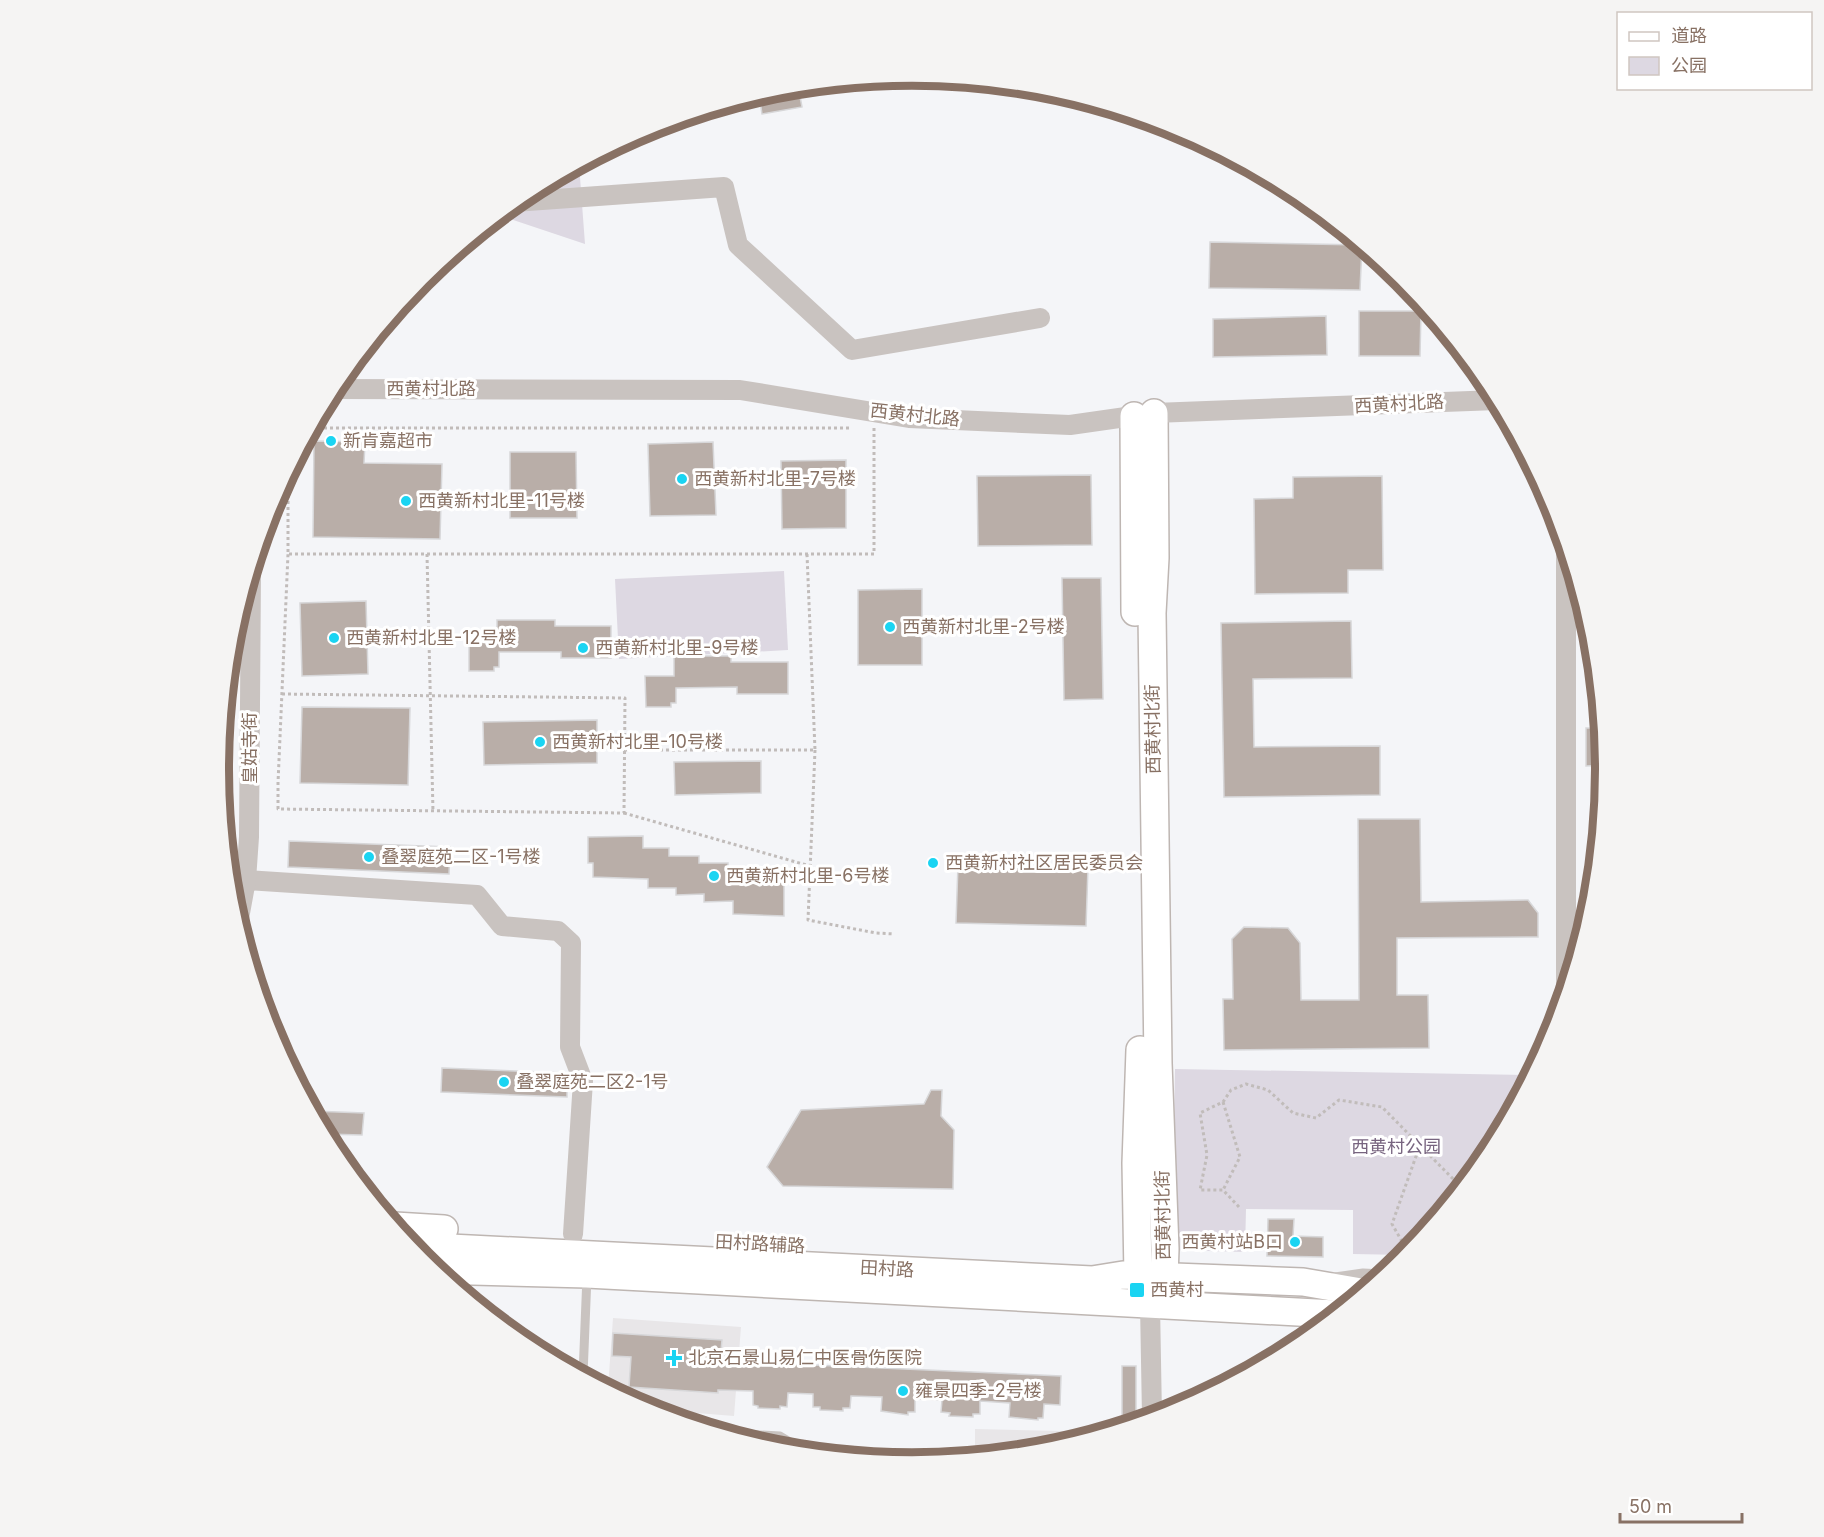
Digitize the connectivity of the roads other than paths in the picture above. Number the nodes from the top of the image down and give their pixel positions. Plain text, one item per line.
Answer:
1 (534, 201) edge
2 (1040, 318) dead end
3 (344, 389) edge
4 (1487, 400) edge
5 (1144, 414) junction
6 (1566, 572) edge
7 (251, 597) edge
8 (246, 880) junction
9 (242, 902) edge
10 (1566, 965) edge
11 (406, 1228) edge
12 (573, 1234) junction
13 (491, 1240) junction
14 (423, 1245) edge
15 (450, 1270) edge
16 (1371, 1273) edge
17 (587, 1274) junction
18 (1130, 1276) junction
19 (1164, 1278) junction
20 (1303, 1282) junction
21 (1351, 1291) edge
22 (1150, 1304) junction
23 (1323, 1313) edge
24 (583, 1367) edge
25 (1152, 1408) edge
26 (766, 1435) edge
27 (785, 1439) edge

1 - 2 street
3 - 5 street, 西黄村北路
4 - 5 street, 西黄村北路
5 - 18 street, 西黄村北街
5 - 19 street, 西黄村北街
6 - 10 street
7 - 8 street, 皇姑寺街
8 - 9 street, 皇姑寺街
8 - 12 street
11 - 13 street, 田村路辅路
12 - 13 street, 田村路辅路
12 - 18 street, 田村路辅路
13 - 14 street, 田村路
13 - 18 street, 田村路
15 - 17 street, 田村路
16 - 20 lane
17 - 22 street, 田村路
17 - 24 lane
18 - 19 street, 田村路
18 - 22 street, 西黄村北街
19 - 20 street, 田村路
19 - 22 street, 西黄村北街
20 - 21 street, 田村路
22 - 23 street, 田村路
22 - 25 street
26 - 27 lane

